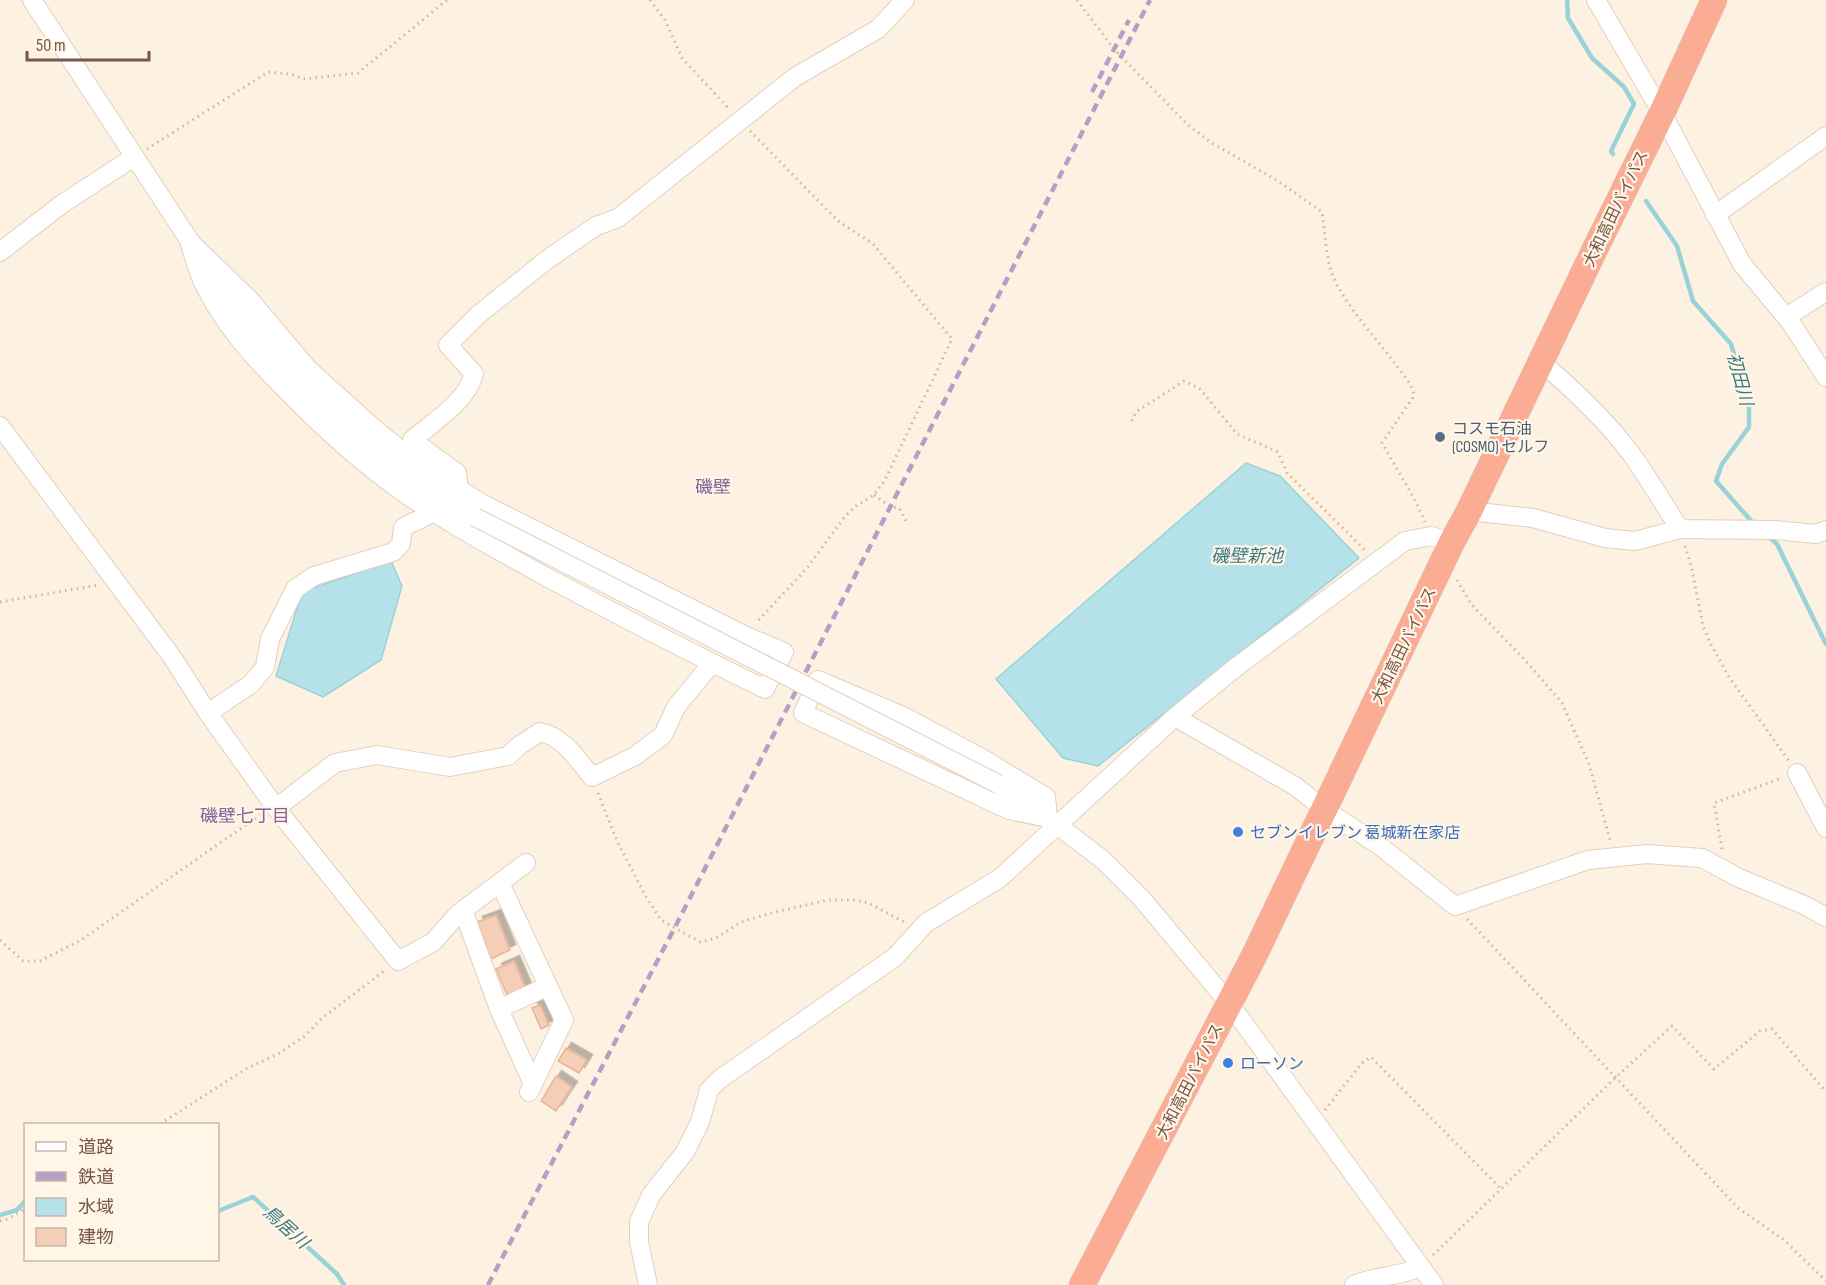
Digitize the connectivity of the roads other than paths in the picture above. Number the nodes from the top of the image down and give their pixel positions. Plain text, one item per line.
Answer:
1 (32, 0) edge
2 (905, 0) edge
3 (1596, 0) edge
4 (1714, 0) edge
5 (1662, 113) junction
6 (1826, 136) edge
7 (134, 157) junction
8 (1714, 215) junction
9 (189, 241) junction
10 (0, 252) edge
11 (1826, 291) edge
12 (1786, 317) junction
13 (1541, 362) junction
14 (1826, 377) edge
15 (0, 426) edge
16 (459, 490) junction
17 (433, 511) junction
18 (1469, 512) junction
19 (1680, 530) junction
20 (1826, 530) edge
21 (1442, 539) junction
22 (712, 663) junction
23 (208, 713) junction
24 (1175, 717) junction
25 (1797, 773) road end
26 (275, 807) junction
27 (1324, 809) junction
28 (1052, 821) junction
29 (1826, 828) edge
30 (526, 863) dead end
31 (500, 883) junction
32 (463, 910) junction
33 (1826, 917) edge
34 (548, 986) junction
35 (1229, 1003) junction
36 (499, 1009) junction
37 (1421, 1267) junction
38 (648, 1285) edge
39 (1082, 1285) edge
40 (1354, 1285) edge
41 (1434, 1285) edge

1 - 7 street
2 - 16 street
3 - 5 street
4 - 5 highway, 大和高田バイパス
5 - 8 street
5 - 13 highway, 大和高田バイパス
6 - 8 street
7 - 9 street
7 - 10 street
8 - 12 street
9 - 16 street
9 - 17 street
9 - 28 street, bridge
11 - 12 street
12 - 14 street
13 - 18 highway, 大和高田バイパス
13 - 19 street
15 - 23 street
16 - 22 street
17 - 22 street
17 - 23 street
18 - 19 street
18 - 21 highway, 大和高田バイパス
19 - 20 street
21 - 24 street
21 - 27 highway, 大和高田バイパス
22 - 26 street
23 - 26 street
24 - 27 street
24 - 28 street
25 - 29 street
26 - 32 street
27 - 33 street
27 - 35 highway, 大和高田バイパス
28 - 28 street
28 - 35 street
28 - 38 street
30 - 31 street
31 - 32 street
31 - 34 street
32 - 36 street
34 - 36 street
34 - 36 street
35 - 37 street
35 - 39 highway, 大和高田バイパス
37 - 40 street
37 - 41 street

